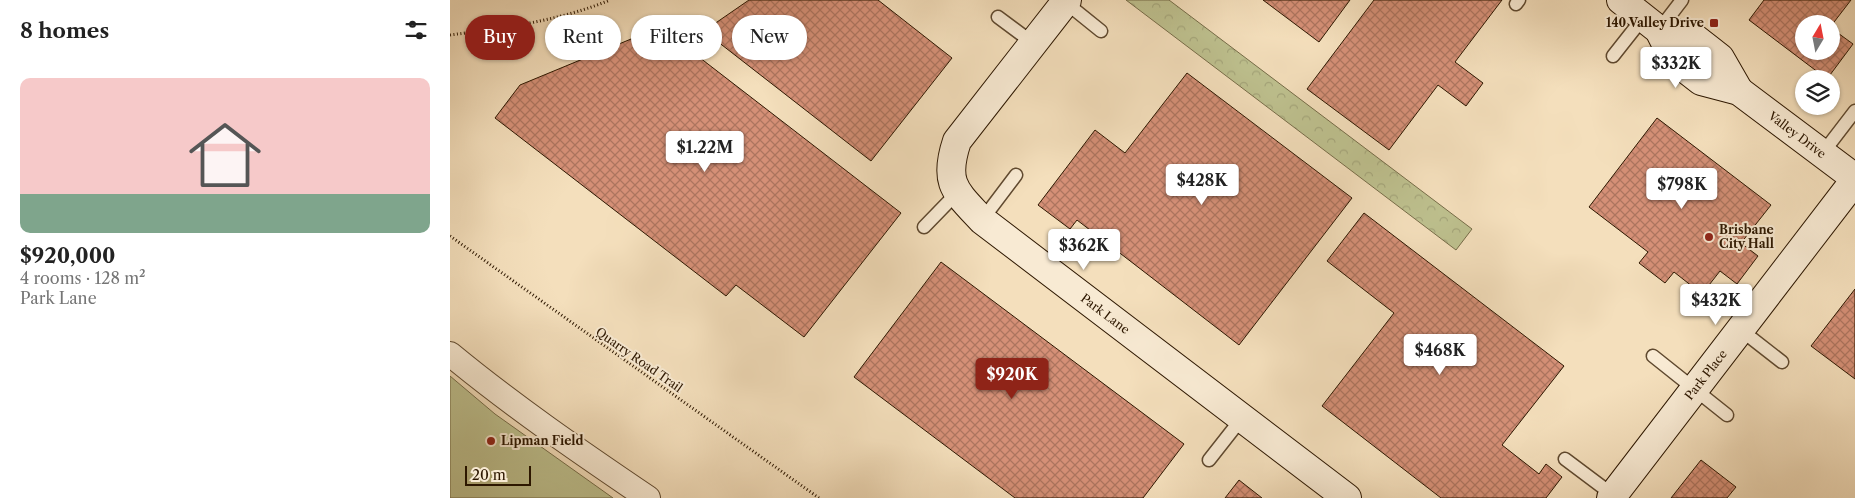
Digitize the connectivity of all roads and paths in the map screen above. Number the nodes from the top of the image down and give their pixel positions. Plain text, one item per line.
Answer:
1 (610, 0) edge
2 (1682, 0) edge
3 (1066, 1) edge
4 (1636, 10) edge
5 (998, 17) dead end
6 (1101, 31) dead end
7 (450, 35) edge
8 (1033, 43) junction
9 (1613, 56) dead end
10 (1855, 112) edge
11 (1822, 154) junction
12 (1016, 175) dead end
13 (1855, 179) edge
14 (957, 193) junction
15 (982, 220) junction
16 (924, 227) dead end
17 (450, 236) edge
18 (1740, 330) junction
19 (450, 354) edge
20 (1653, 356) dead end
21 (1782, 362) dead end
22 (1695, 389) junction
23 (1727, 415) dead end
24 (1242, 418) junction
25 (1565, 459) dead end
26 (1209, 460) dead end
27 (1612, 497) edge
28 (648, 498) edge
29 (819, 498) edge
30 (1347, 498) edge

1 - 7 path
2 - 4 lane
3 - 6 lane
3 - 8 street, Park Lane
4 - 9 lane
4 - 11 street, Valley Drive
5 - 8 lane
8 - 14 street, Park Lane
10 - 11 lane
11 - 13 street, Valley Drive
12 - 15 lane
13 - 18 street, Park Place
14 - 15 street, Park Lane
14 - 16 lane
15 - 24 street, Park Lane
17 - 29 path, Quarry Road Trail
18 - 21 lane
18 - 22 street, Park Place
19 - 28 street
20 - 22 lane
22 - 23 lane
22 - 27 street, Park Place
24 - 26 lane
24 - 30 street, Park Lane
25 - 27 lane

